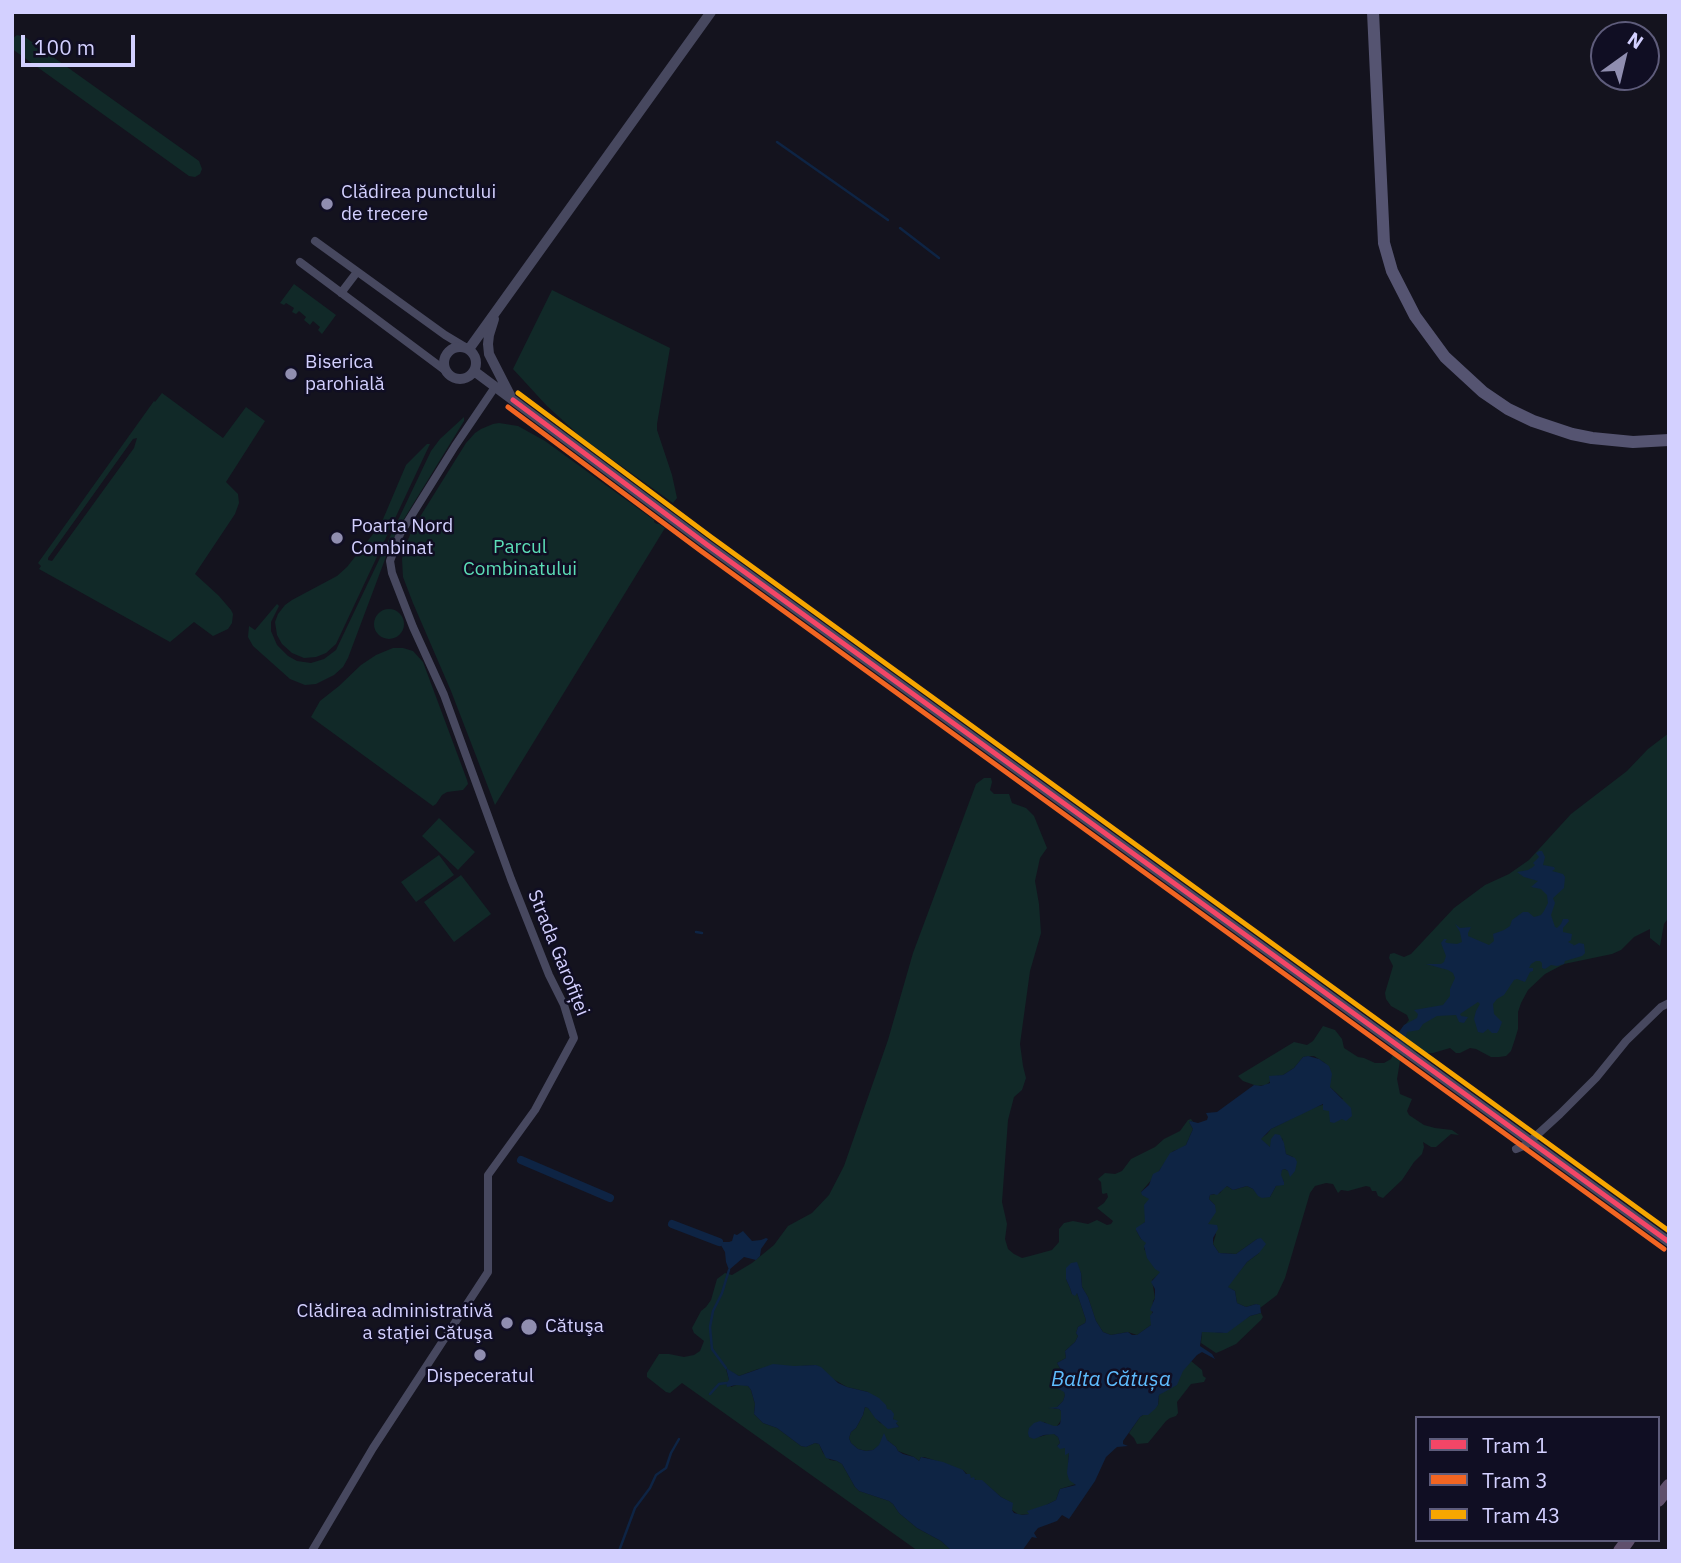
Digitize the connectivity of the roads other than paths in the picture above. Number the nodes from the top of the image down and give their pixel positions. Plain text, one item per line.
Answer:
1 (711, 12) edge
2 (1373, 12) edge
3 (315, 241) dead end
4 (300, 262) dead end
5 (357, 272) junction
6 (341, 293) junction
7 (503, 300) junction
8 (467, 348) junction
9 (446, 371) junction
10 (474, 372) junction
11 (495, 387) junction
12 (513, 400) junction
13 (1669, 440) edge
14 (1669, 1003) edge
15 (1516, 1149) dead end
16 (1669, 1242) edge
17 (313, 1551) edge

1 - 7 street
2 - 13 main road
3 - 5 street
4 - 6 street
5 - 6 street
5 - 8 street
6 - 9 street
7 - 8 street
7 - 12 street
8 - 9 street
8 - 10 street
9 - 10 street
10 - 11 street
11 - 12 street
11 - 17 street, Strada Garofiței
12 - 16 street
14 - 15 street

